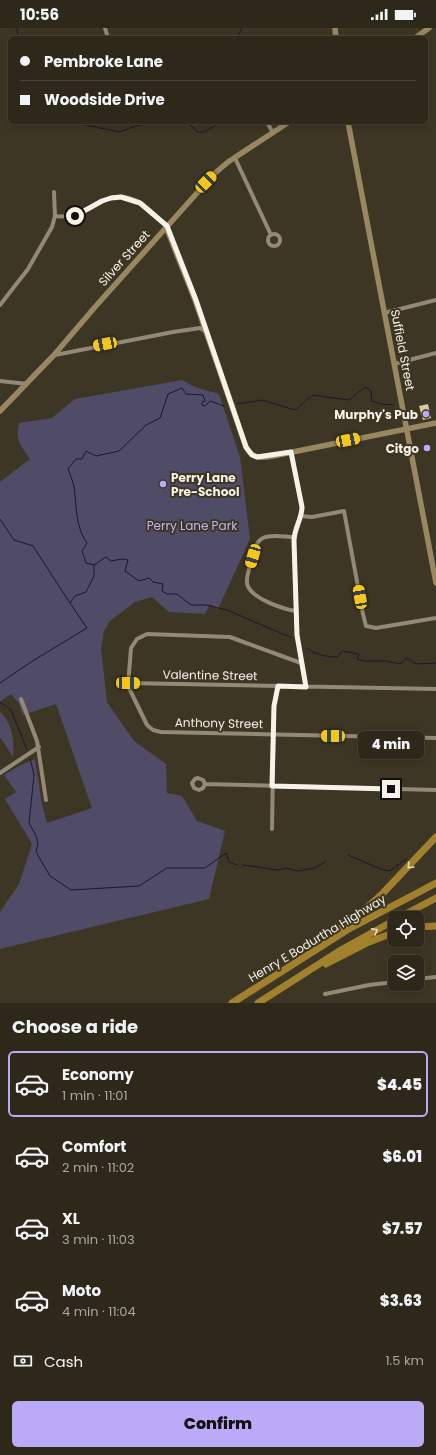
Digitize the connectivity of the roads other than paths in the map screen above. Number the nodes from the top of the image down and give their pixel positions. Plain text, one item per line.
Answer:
1 (429, 28) edge
2 (418, 36) edge
3 (267, 124) edge
4 (286, 124) edge
5 (348, 124) edge
6 (273, 133) junction
7 (235, 158) junction
8 (54, 192) dead end
9 (55, 216) junction
10 (167, 227) junction
11 (271, 234) dead end
12 (436, 300) edge
13 (0, 305) edge
14 (384, 313) junction
15 (205, 331) junction
16 (436, 353) edge
17 (54, 355) junction
18 (394, 364) junction
19 (0, 381) edge
20 (27, 384) junction
21 (0, 411) edge
22 (436, 423) edge
23 (408, 428) junction
24 (291, 452) junction
25 (301, 516) junction
26 (294, 537) junction
27 (436, 583) edge
28 (296, 611) junction
29 (436, 618) edge
30 (301, 663) junction
31 (128, 683) junction
32 (278, 686) junction
33 (306, 687) junction
34 (436, 689) edge
35 (21, 699) dead end
36 (274, 735) junction
37 (436, 738) edge
38 (39, 747) junction
39 (0, 773) edge
40 (205, 784) dead end
41 (272, 786) junction
42 (436, 790) edge
43 (46, 800) dead end
44 (272, 829) dead end
45 (436, 837) edge
46 (436, 883) edge
47 (436, 898) edge
48 (411, 911) edge
49 (388, 924) edge
50 (436, 926) edge
51 (424, 927) edge
52 (388, 935) edge
53 (286, 969) junction
54 (436, 977) edge
55 (424, 978) edge
56 (388, 983) edge
57 (325, 994) dead end
58 (268, 996) junction
59 (232, 1003) edge
60 (258, 1003) edge

1 - 2 street
3 - 6 street
4 - 6 street, Silver Street
5 - 14 street, Suffield Street
6 - 7 street, Silver Street
7 - 10 street, Silver Street
7 - 11 street
8 - 9 street
9 - 10 street
9 - 13 street
10 - 15 street
10 - 17 street, Silver Street
12 - 14 street
14 - 18 street, Suffield Street
15 - 17 street
15 - 24 street
16 - 18 street
17 - 20 street, Silver Street
18 - 23 street, Suffield Street
19 - 20 street
20 - 21 street, Silver Street
22 - 23 street
23 - 24 street
23 - 27 street, Suffield Street
24 - 25 street
25 - 26 street
25 - 29 street
26 - 28 street
26 - 28 street
28 - 30 street
30 - 31 street
30 - 33 street
31 - 32 street, Valentine Street
31 - 36 street, Anthony Street
32 - 33 street, Valentine Street
32 - 36 street
33 - 34 street, Valentine Street
35 - 38 street
36 - 37 street, Anthony Street
36 - 41 street
38 - 39 street
38 - 43 street
40 - 41 street
41 - 42 street
41 - 44 street
45 -> 53 highway
46 - 53 highway, Henry E Bodurtha Highway
47 - 48 highway, Henry E Bodurtha Highway
58 -> 49 highway, Henry E Bodurtha Highway
50 - 51 highway
52 - 58 highway
53 - 59 highway, Henry E Bodurtha Highway
54 - 55 street
56 - 57 street
58 - 60 highway, Henry E Bodurtha Highway

